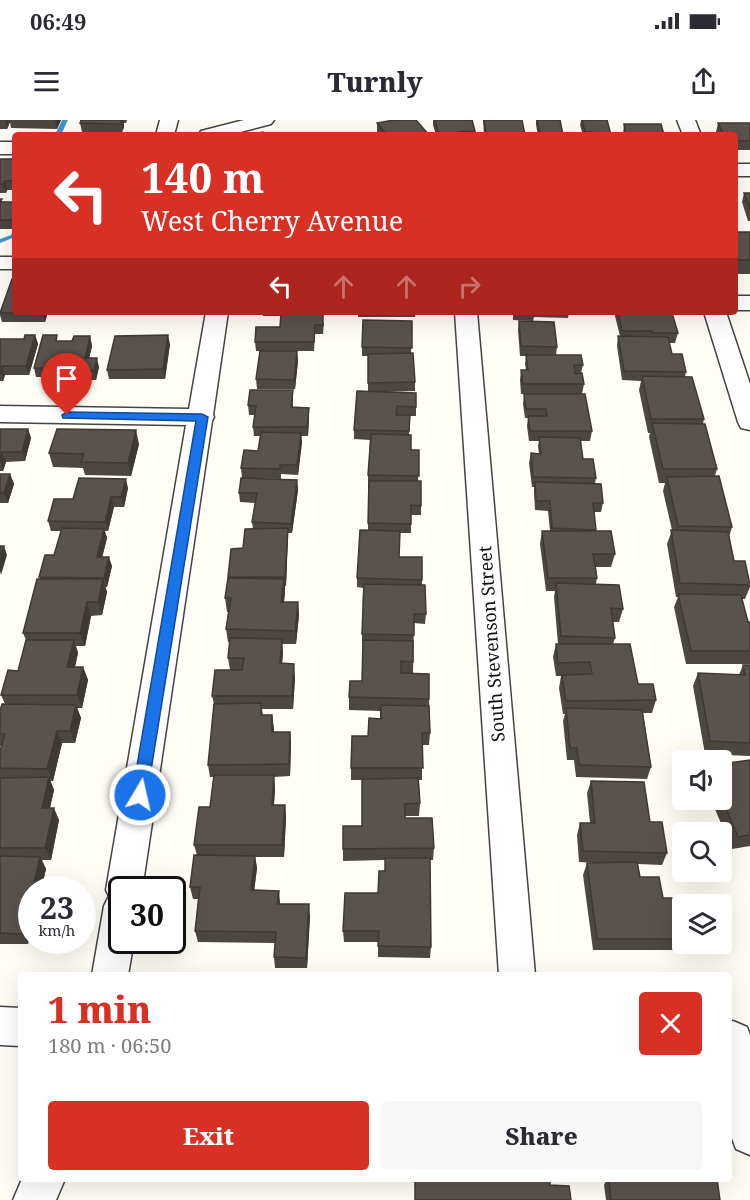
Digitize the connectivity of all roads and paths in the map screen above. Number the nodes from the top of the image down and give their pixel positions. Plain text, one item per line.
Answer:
1 (263, 120) edge
2 (219, 132) edge
3 (218, 315) edge
4 (466, 315) edge
5 (716, 315) edge
6 (0, 414) edge
7 (202, 417) junction
8 (750, 422) edge
9 (126, 876) edge
10 (114, 954) edge
11 (111, 972) edge
12 (517, 972) edge
13 (0, 1026) edge
14 (18, 1027) edge
15 (737, 1040) edge
16 (750, 1135) edge
17 (43, 1182) edge
18 (34, 1200) edge

1 - 2 street
3 - 7 street
4 - 12 street, South Stevenson Street
5 - 8 street
6 - 7 street
7 - 9 street
10 - 11 street
13 - 14 street
15 - 16 street
17 - 18 street

